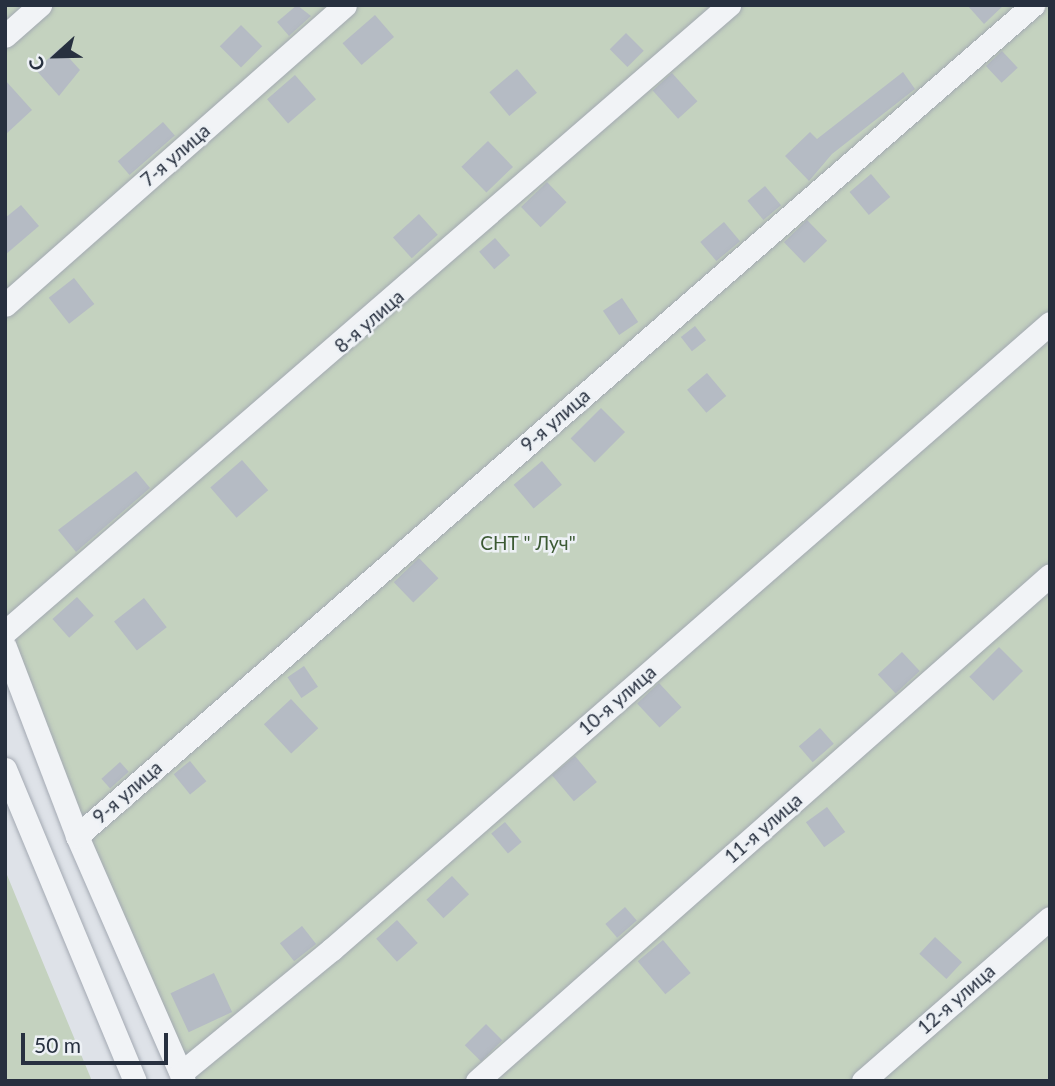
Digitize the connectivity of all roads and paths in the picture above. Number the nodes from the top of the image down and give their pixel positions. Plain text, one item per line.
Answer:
1 (40, 5) edge
2 (345, 5) edge
3 (729, 5) edge
4 (1032, 5) edge
5 (5, 36) edge
6 (5, 305) edge
7 (1050, 323) edge
8 (1050, 575) edge
9 (5, 632) edge
10 (5, 647) edge
11 (5, 769) edge
12 (77, 836) junction
13 (1050, 918) edge
14 (183, 1077) edge
15 (135, 1081) edge
16 (477, 1081) edge
17 (863, 1081) edge

1 - 5 street
2 - 6 street, 7-я улица
3 - 9 street, 8-я улица
4 - 12 street, 9-я улица
7 - 14 street, 10-я улица
8 - 16 street, 11-я улица
10 - 12 street
11 - 15 street
12 - 14 street
13 - 17 street, 12-я улица

